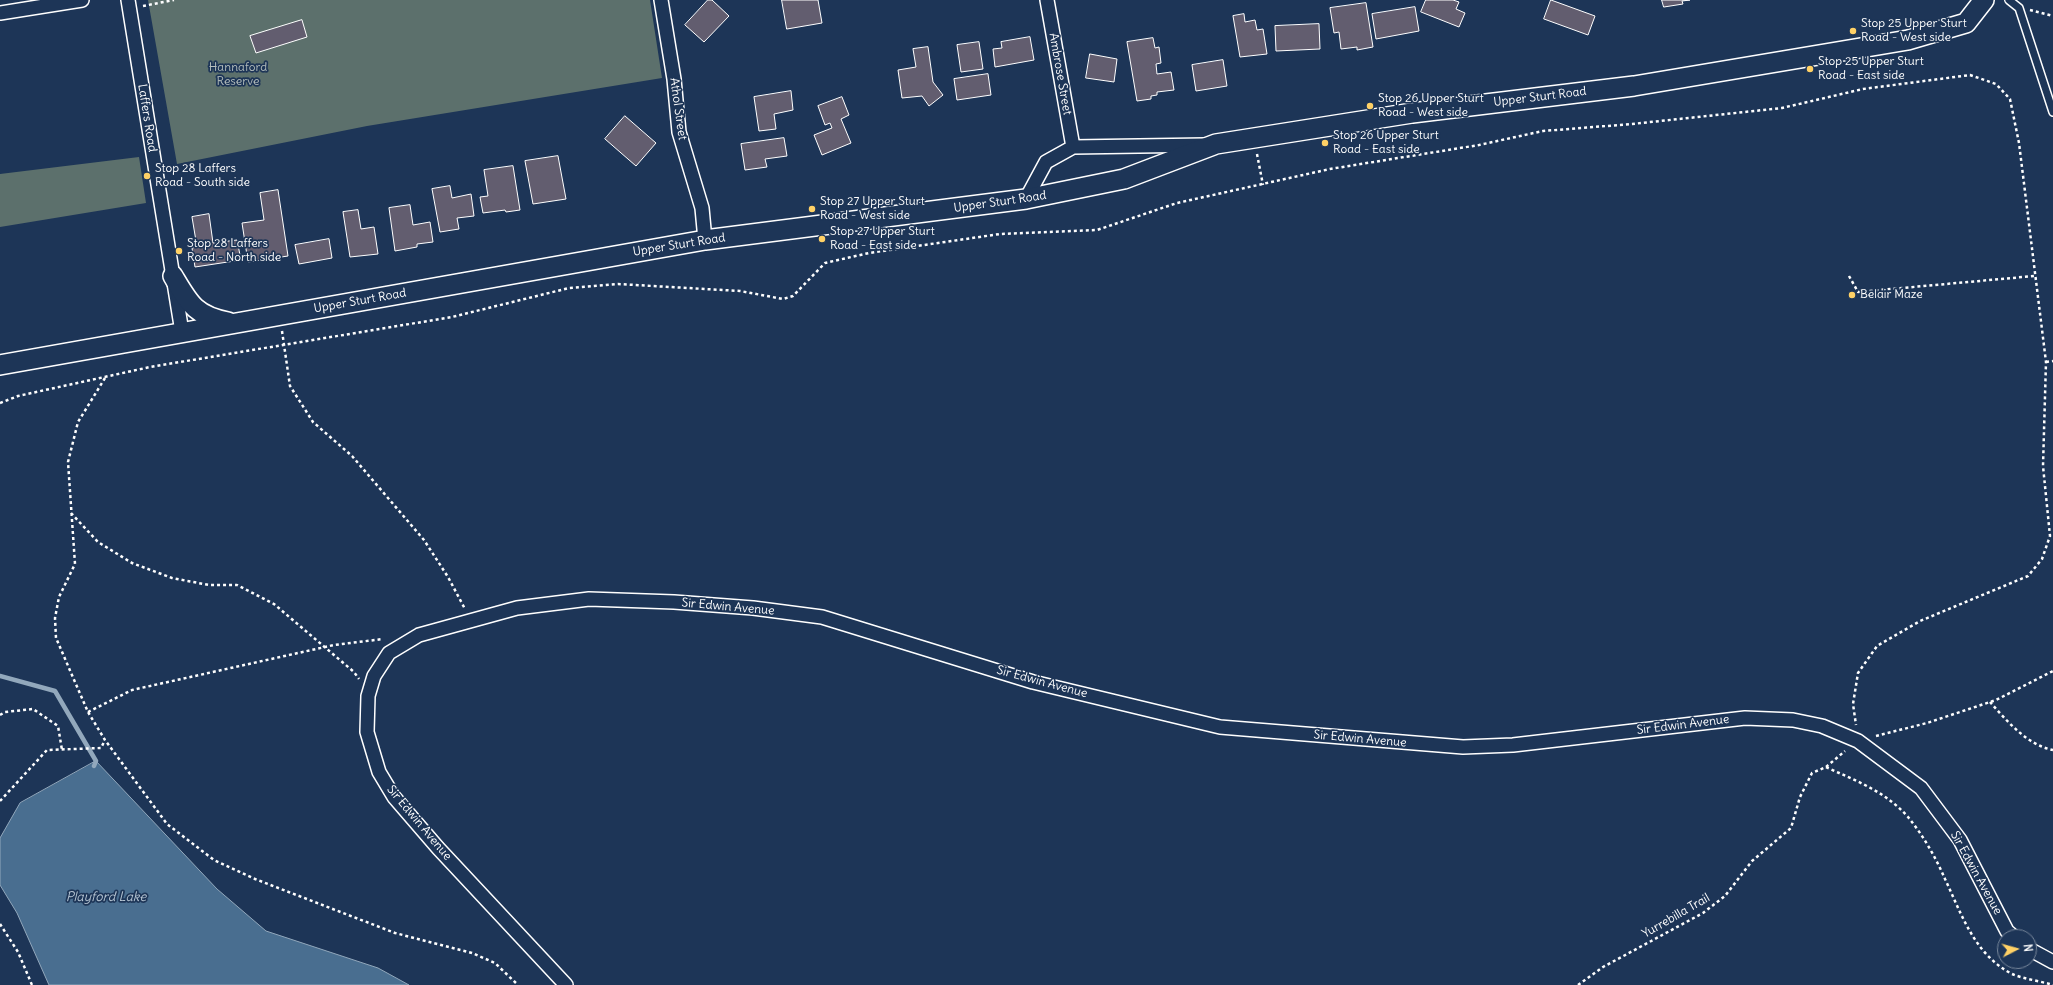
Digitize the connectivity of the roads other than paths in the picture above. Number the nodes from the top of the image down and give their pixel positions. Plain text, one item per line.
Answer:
1 (82, 0) edge
2 (661, 0) edge
3 (1047, 0) edge
4 (1984, 0) edge
5 (2009, 0) edge
6 (129, 4) edge
7 (0, 13) edge
8 (2053, 112) edge
9 (1216, 144) junction
10 (1073, 147) junction
11 (1026, 199) junction
12 (705, 240) junction
13 (173, 276) junction
14 (233, 323) junction
15 (182, 332) junction
16 (0, 365) edge
17 (2007, 929) edge
18 (2037, 953) edge
19 (2053, 962) edge
20 (566, 985) edge

1 - 7 street
2 - 12 street, Athol Street
3 - 10 street, Ambrose Street
4 - 9 main road, Upper Sturt Road
5 - 8 lane
6 - 13 street, Laffers Road
9 - 10 street
9 - 11 main road, Upper Sturt Road
10 - 11 street
11 - 12 main road, Upper Sturt Road
12 - 14 main road, Upper Sturt Road
13 - 14 main road
13 - 15 street, Laffers Road
14 - 15 main road, Upper Sturt Road
15 - 16 main road, Upper Sturt Road
17 - 20 street, Sir Edwin Avenue
18 - 19 street

